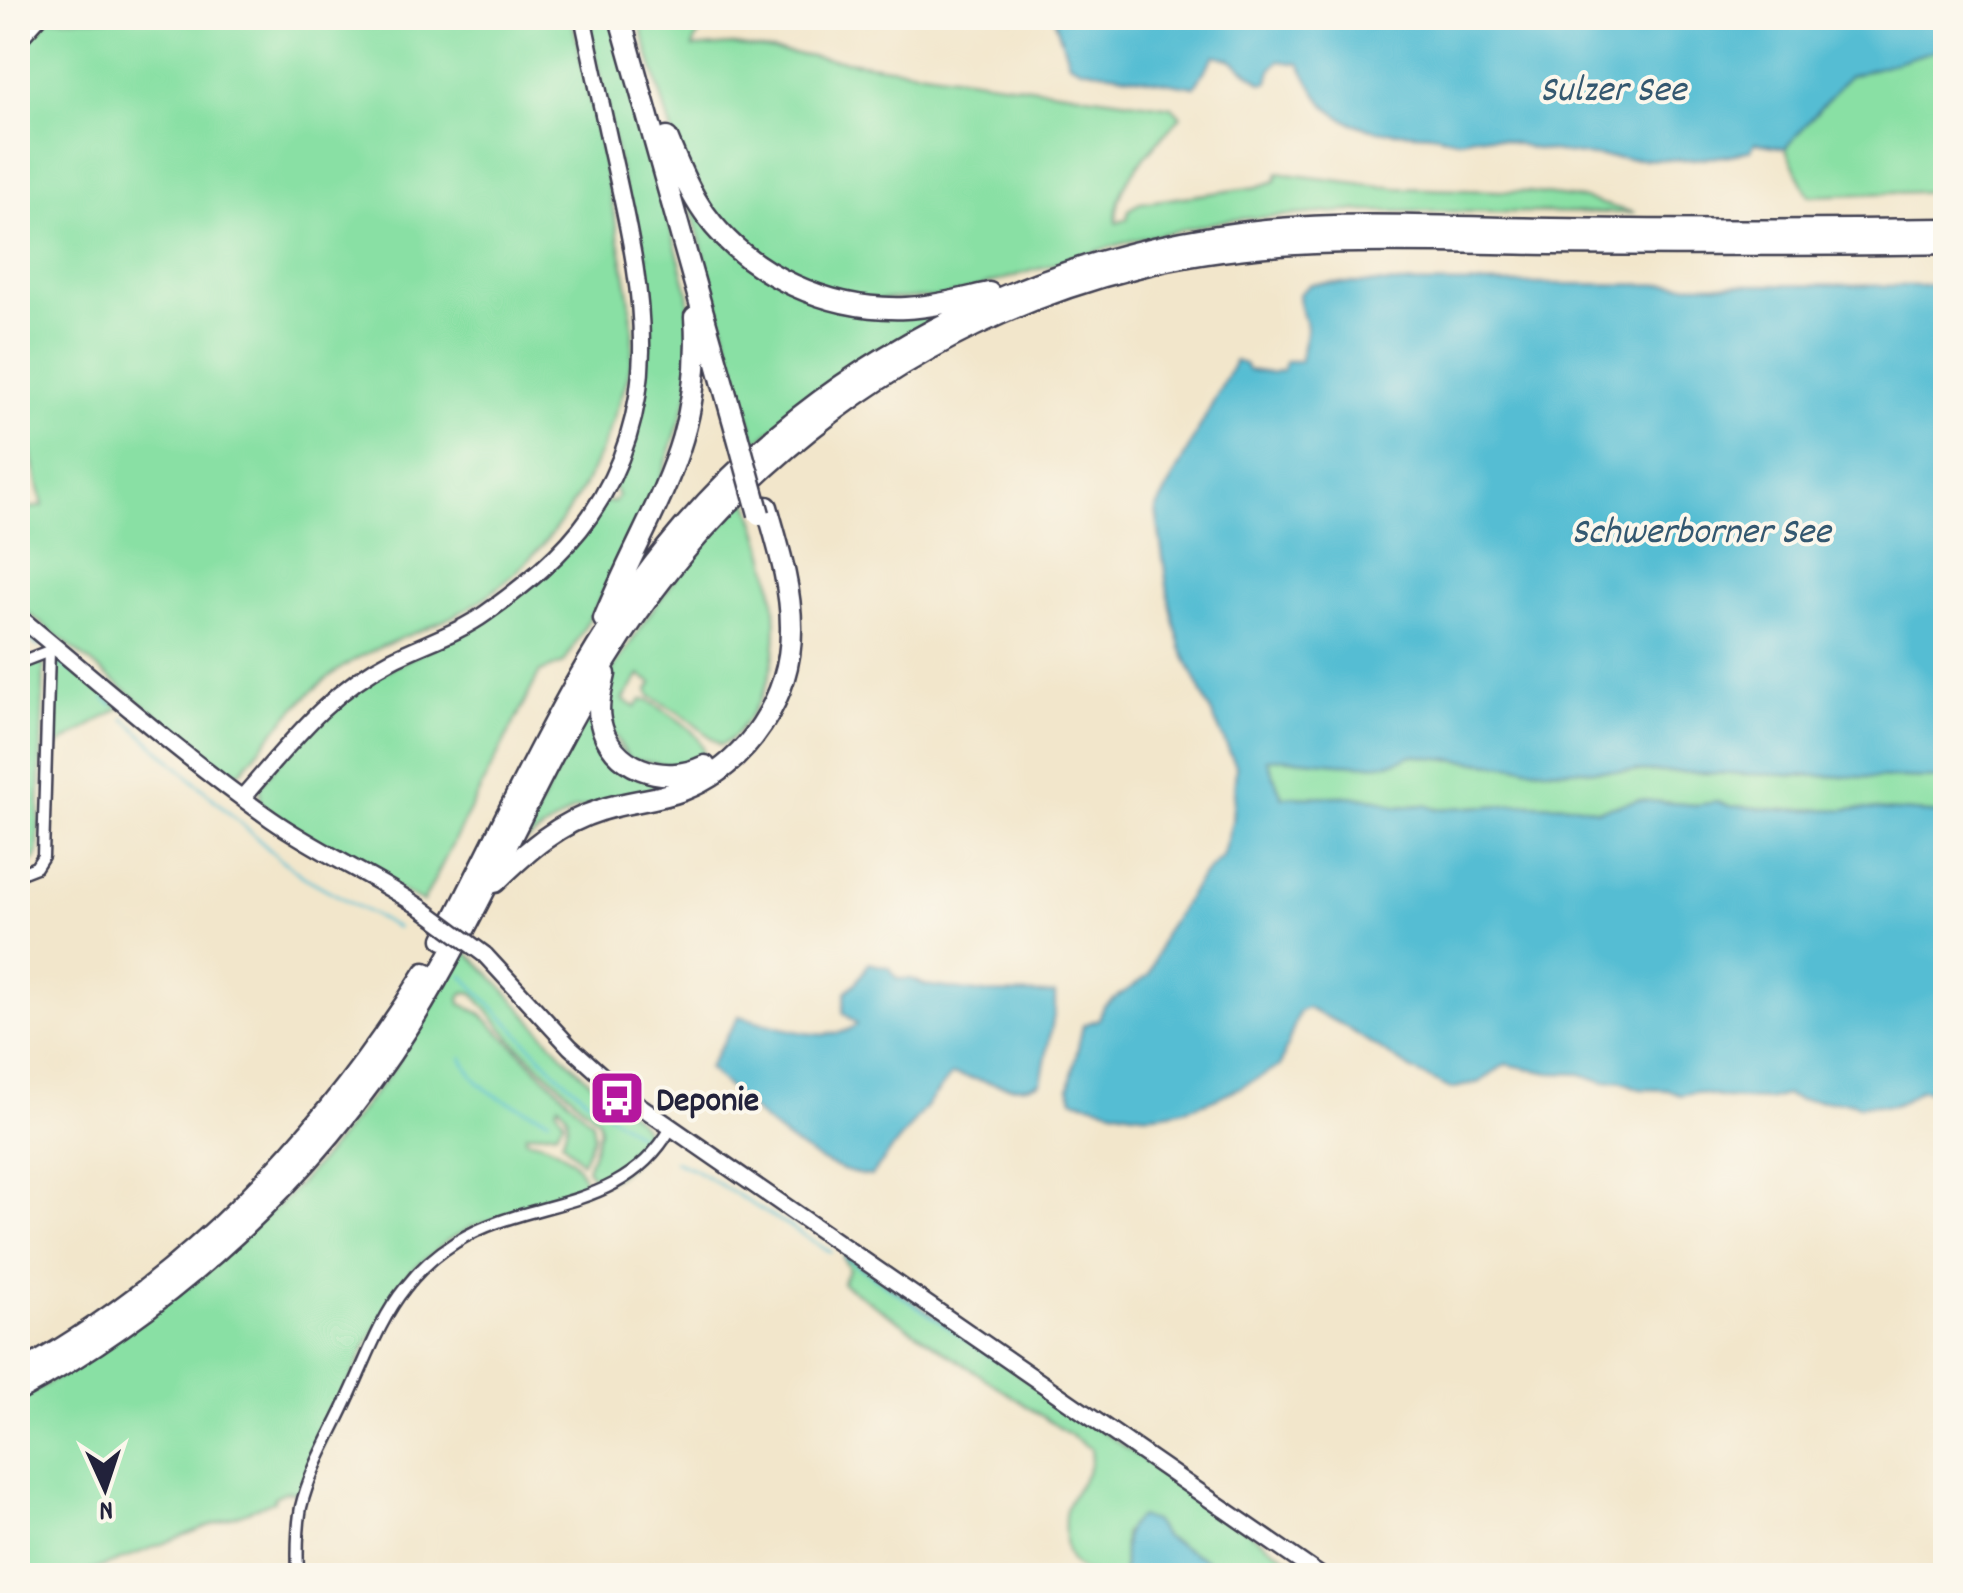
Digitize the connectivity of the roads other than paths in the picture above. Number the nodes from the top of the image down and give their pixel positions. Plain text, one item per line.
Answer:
1 (38, 18) edge
2 (582, 18) edge
3 (620, 18) edge
4 (634, 18) edge
5 (18, 40) edge
6 (666, 138) junction
7 (1946, 229) edge
8 (1946, 244) edge
9 (688, 265) junction
10 (1031, 285) junction
11 (741, 431) junction
12 (763, 510) junction
13 (18, 616) edge
14 (51, 648) junction
15 (608, 656) junction
16 (18, 662) edge
17 (586, 664) junction
18 (242, 798) junction
19 (18, 874) edge
20 (483, 894) junction
21 (670, 1128) junction
22 (18, 1374) edge
23 (18, 1391) edge
24 (298, 1574) edge
25 (1322, 1576) edge

1 - 5 street
2 - 18 street
3 - 9 highway
4 - 6 highway
6 - 10 highway
6 - 11 highway
7 - 10 highway
8 - 15 highway
9 - 11 highway
9 - 17 highway
10 - 17 highway
11 - 12 highway, bridge
12 - 15 highway
12 - 20 highway
13 - 14 street
14 - 16 street
14 - 18 street
14 - 19 street
15 - 20 highway
17 - 22 highway
18 - 21 street, bridge
20 - 23 highway
21 - 24 street
21 - 25 street

